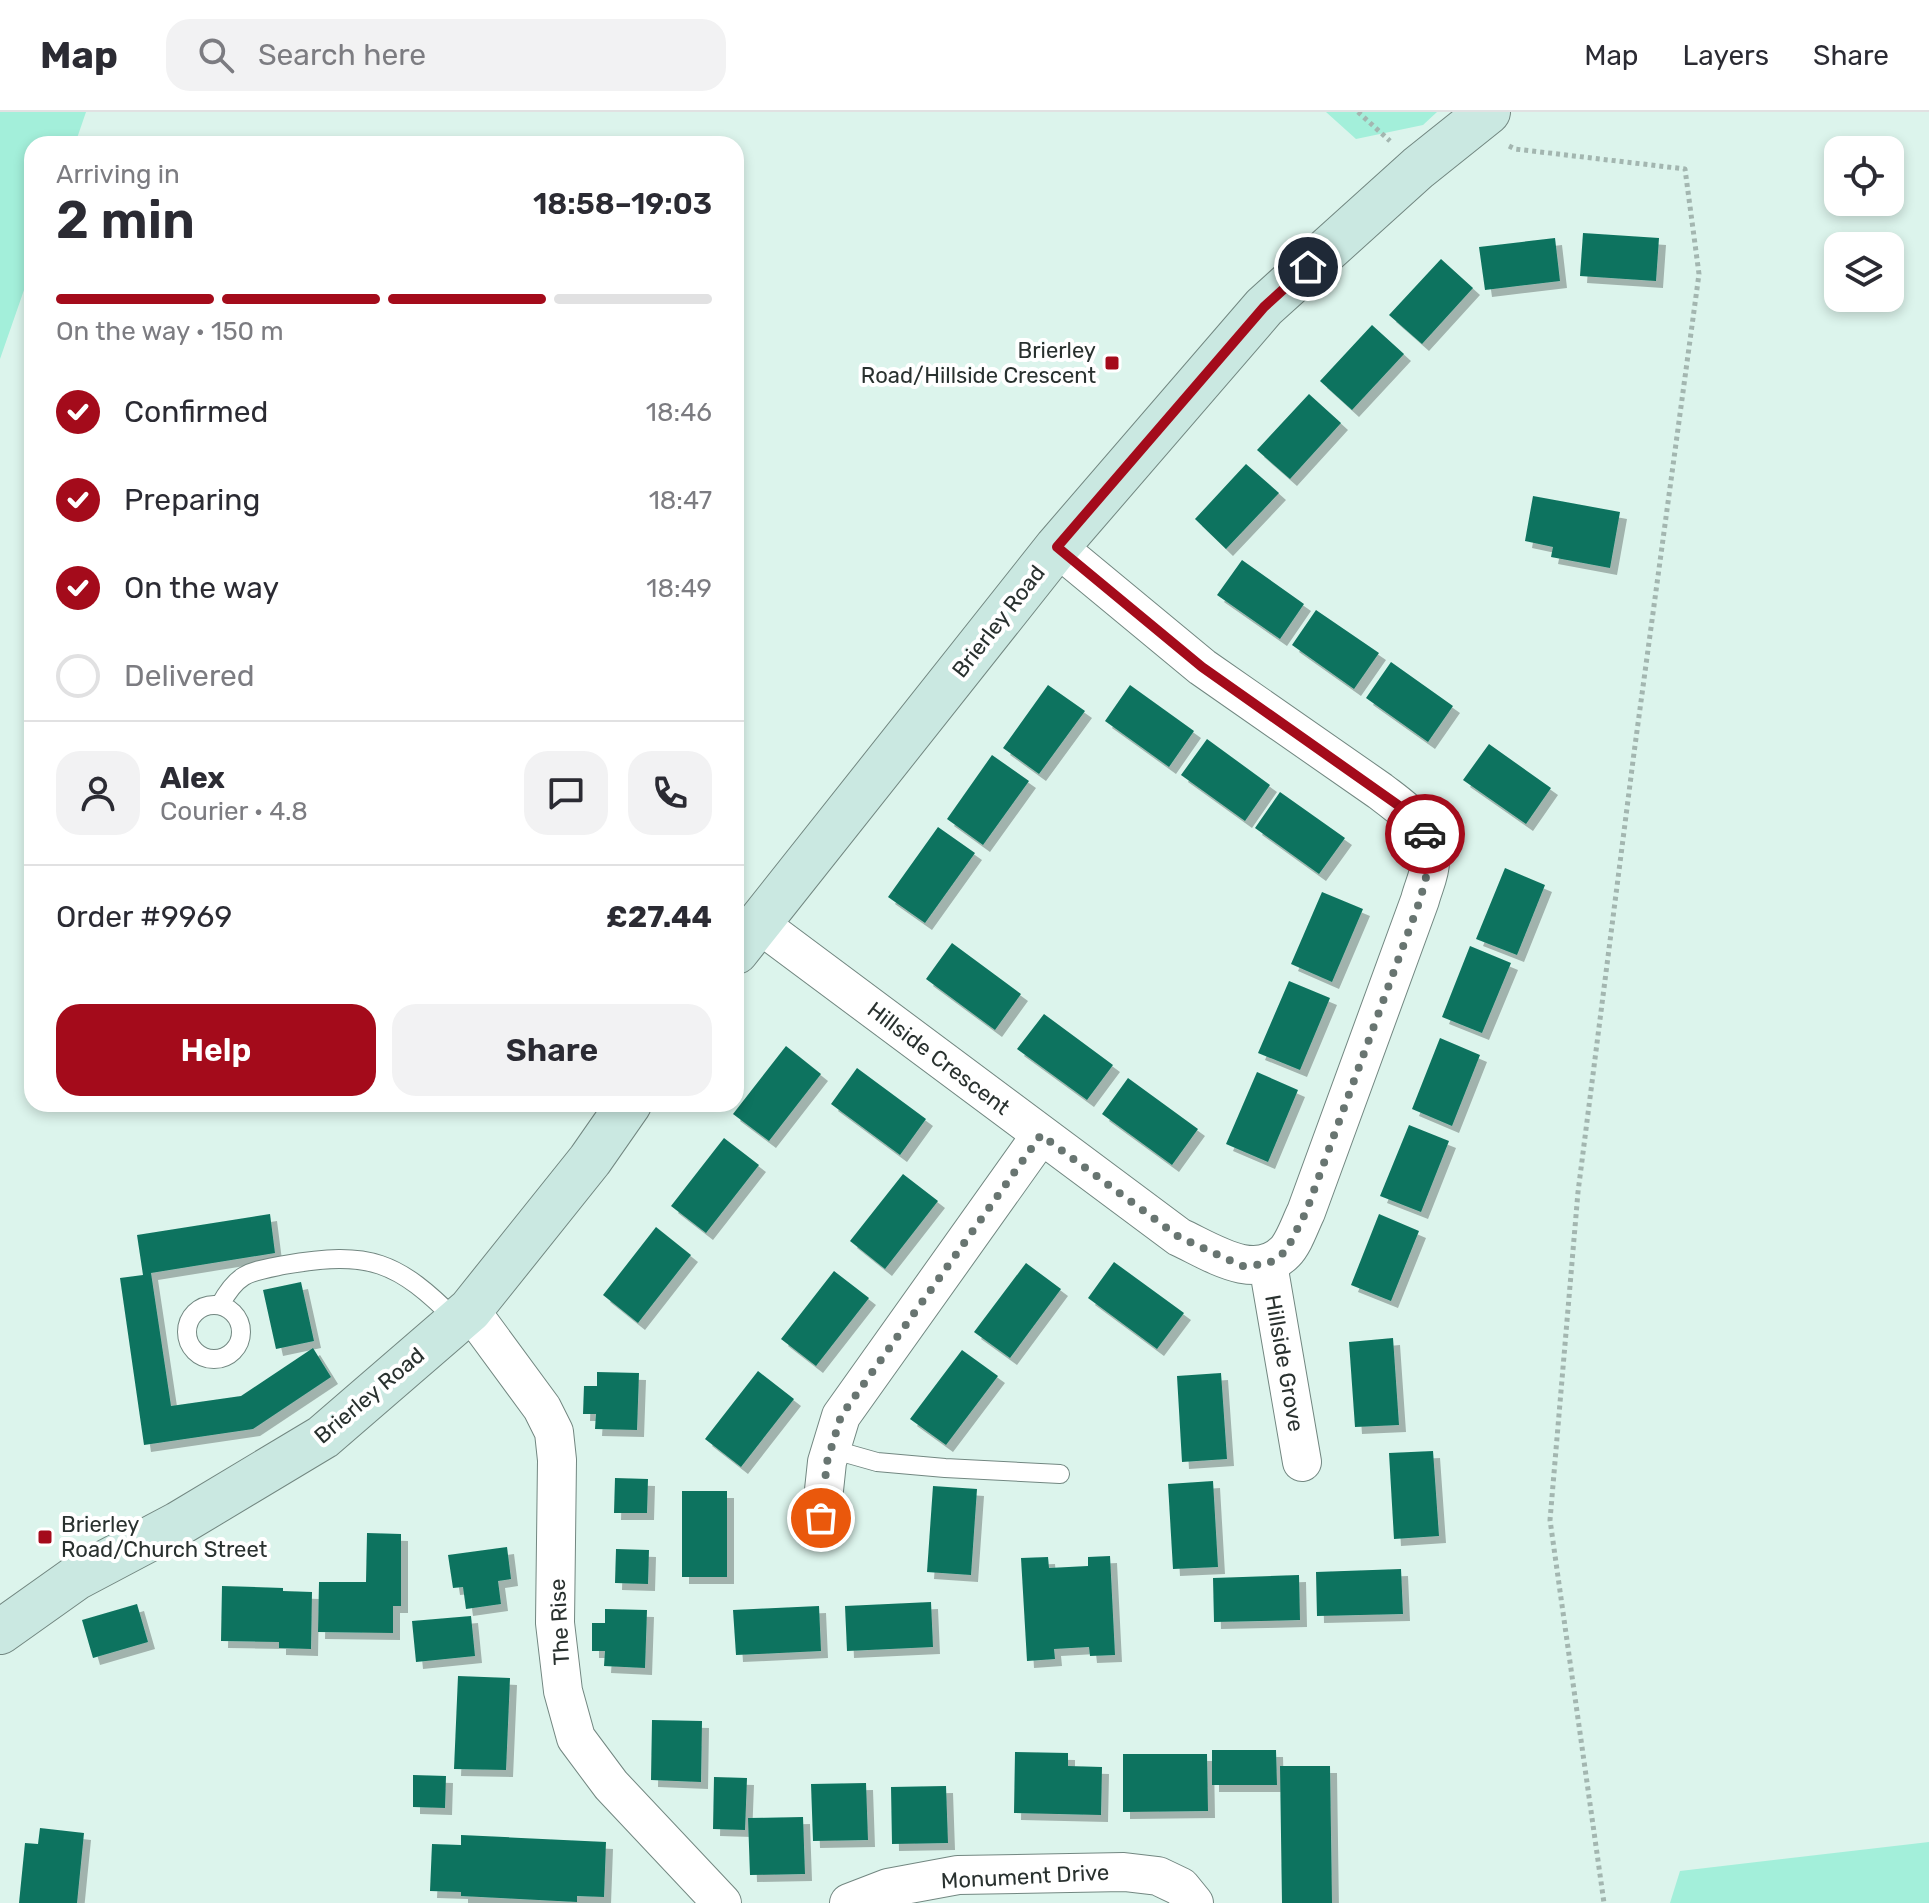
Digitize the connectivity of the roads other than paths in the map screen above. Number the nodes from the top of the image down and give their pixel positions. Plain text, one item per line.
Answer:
1 (1481, 118) edge
2 (1057, 547) junction
3 (747, 937) edge
4 (623, 1112) edge
5 (1041, 1135) junction
6 (1268, 1264) junction
7 (220, 1305) dead end
8 (464, 1316) junction
9 (831, 1449) junction
10 (1302, 1462) dead end
11 (1060, 1474) dead end
12 (821, 1518) dead end
13 (0, 1632) edge
14 (722, 1903) edge
15 (849, 1903) edge
16 (1194, 1903) edge

1 - 2 street, Brierley Road
2 - 3 street, Brierley Road
2 - 6 street
3 - 5 street, Hillside Crescent
4 - 8 street, Brierley Road
5 - 6 street, Hillside Crescent
5 - 9 street
6 - 10 street, Hillside Grove
7 - 8 lane
8 - 13 street, Brierley Road
8 - 14 street, The Rise
9 - 11 lane
9 - 12 street
15 - 16 street, Monument Drive

